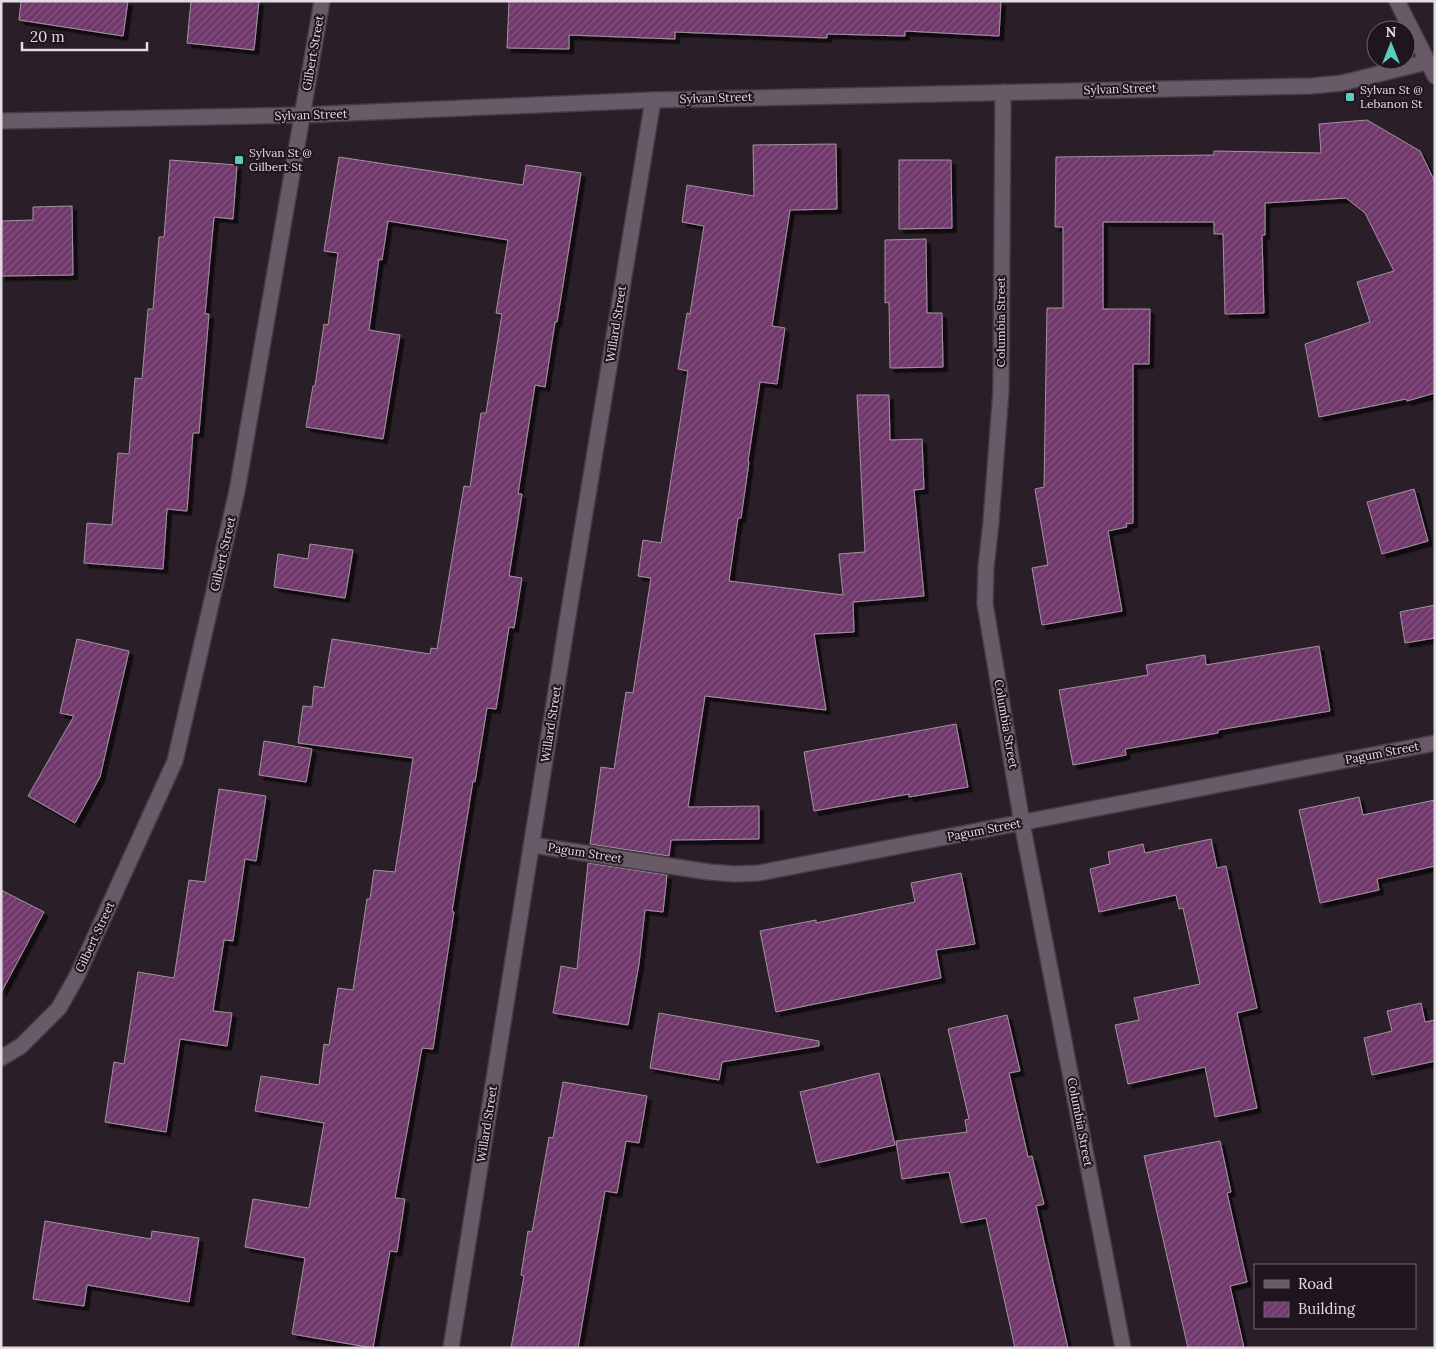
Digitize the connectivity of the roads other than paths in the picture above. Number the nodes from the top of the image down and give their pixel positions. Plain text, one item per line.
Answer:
1 (322, 1) edge
2 (1397, 1) edge
3 (1427, 62) junction
4 (1435, 76) edge
5 (1003, 92) junction
6 (653, 100) junction
7 (302, 115) junction
8 (1, 121) edge
9 (1435, 743) edge
10 (1022, 822) junction
11 (532, 845) junction
12 (1, 1058) edge
13 (452, 1348) edge
14 (1123, 1348) edge

1 - 7 street, Gilbert Street
2 - 3 street
3 - 4 street
3 - 5 street, Sylvan Street
5 - 6 street, Sylvan Street
5 - 10 street, Columbia Street
6 - 7 street, Sylvan Street
6 - 11 street, Willard Street
7 - 8 street, Sylvan Street
7 - 12 street, Gilbert Street
9 - 10 street, Pagum Street
10 - 11 street, Pagum Street
10 - 14 street, Columbia Street
11 - 13 street, Willard Street

